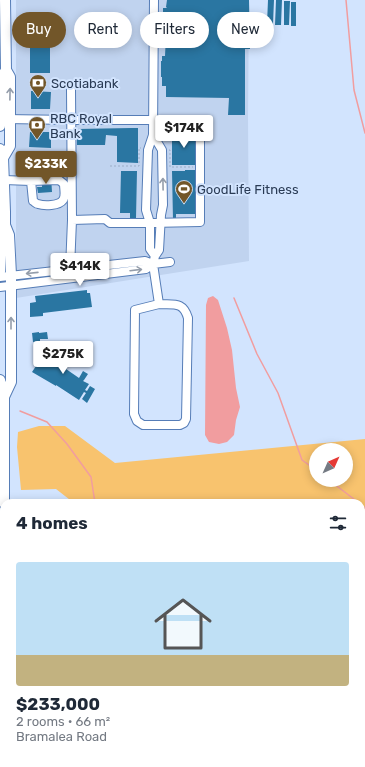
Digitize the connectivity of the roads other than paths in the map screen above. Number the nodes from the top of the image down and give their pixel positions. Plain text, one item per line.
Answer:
1 (5, 0) edge
2 (154, 0) edge
3 (71, 90) dead end
4 (5, 119) edge
5 (72, 120) junction
6 (153, 120) junction
7 (0, 126) edge
8 (153, 135) junction
9 (2, 154) edge
10 (4, 180) junction
11 (31, 181) junction
12 (72, 220) junction
13 (150, 223) junction
14 (160, 223) junction
15 (4, 225) junction
16 (154, 260) junction
17 (170, 262) dead end
18 (70, 269) junction
19 (0, 272) edge
20 (0, 276) edge
21 (11, 276) junction
22 (11, 286) junction
23 (0, 287) edge
24 (159, 304) junction
25 (0, 380) edge
26 (4, 397) junction
27 (4, 499) edge

1 - 4 main road
2 - 6 street
3 - 5 street
4 - 5 street
4 - 7 main road
4 - 9 main road
5 - 6 street
5 - 12 street
6 - 8 street
6 - 14 street
8 - 13 street
14 -> 8 street
9 - 10 main road
10 - 11 street
10 - 15 main road
11 - 11 street
12 - 13 street
12 - 18 street
13 - 14 street
13 - 16 street
14 - 16 street
15 - 19 main road
15 - 21 main road
16 - 17 street
16 - 18 street
22 -> 16 street
16 - 24 street
18 -> 21 street
20 - 21 street
21 - 22 main road
22 - 23 street
26 -> 22 main road
24 - 24 street
25 - 26 main road
26 - 27 main road

